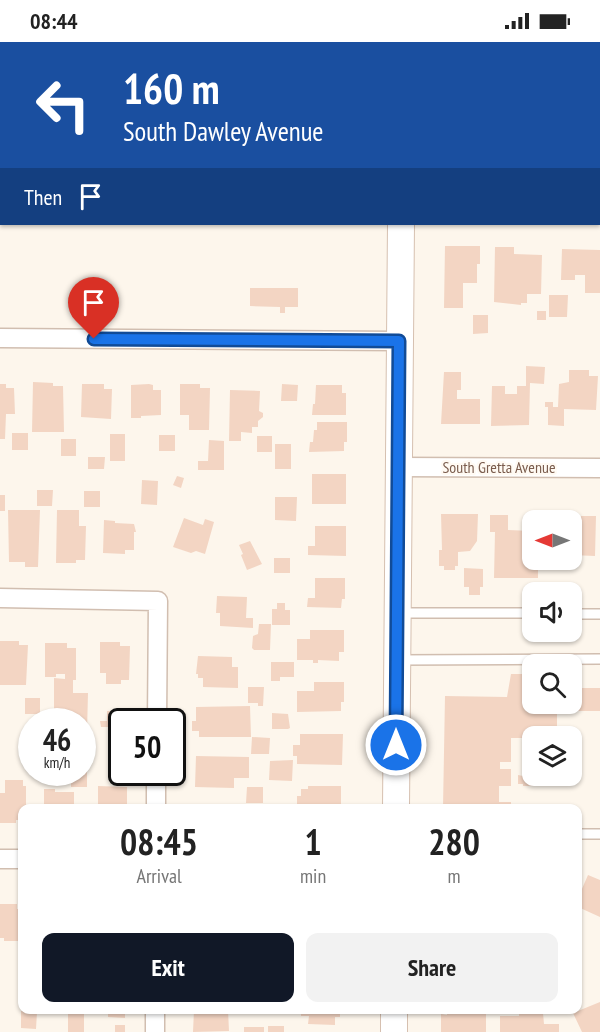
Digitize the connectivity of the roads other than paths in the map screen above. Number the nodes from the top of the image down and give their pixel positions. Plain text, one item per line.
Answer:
1 (401, 225) edge
2 (0, 338) edge
3 (399, 341) junction
4 (397, 467) junction
5 (600, 468) edge
6 (0, 598) edge
7 (397, 612) junction
8 (522, 614) edge
9 (582, 614) edge
10 (600, 614) edge
11 (600, 659) edge
12 (396, 660) junction
13 (157, 708) edge
14 (156, 786) edge
15 (156, 804) edge
16 (396, 804) edge
17 (582, 834) edge
18 (600, 834) edge
19 (0, 859) edge
20 (18, 859) edge
21 (155, 1014) edge
22 (394, 1014) edge
23 (155, 1032) edge
24 (394, 1032) edge

1 - 3 main road
2 - 3 street
3 - 4 main road
4 - 5 street, South Gretta Avenue
4 - 7 main road
6 - 13 street
7 - 8 lane
7 - 12 main road
9 - 10 lane
11 - 12 lane
12 - 16 main road
14 - 15 street
17 - 18 lane
19 - 20 street
21 - 23 street
22 - 24 main road

